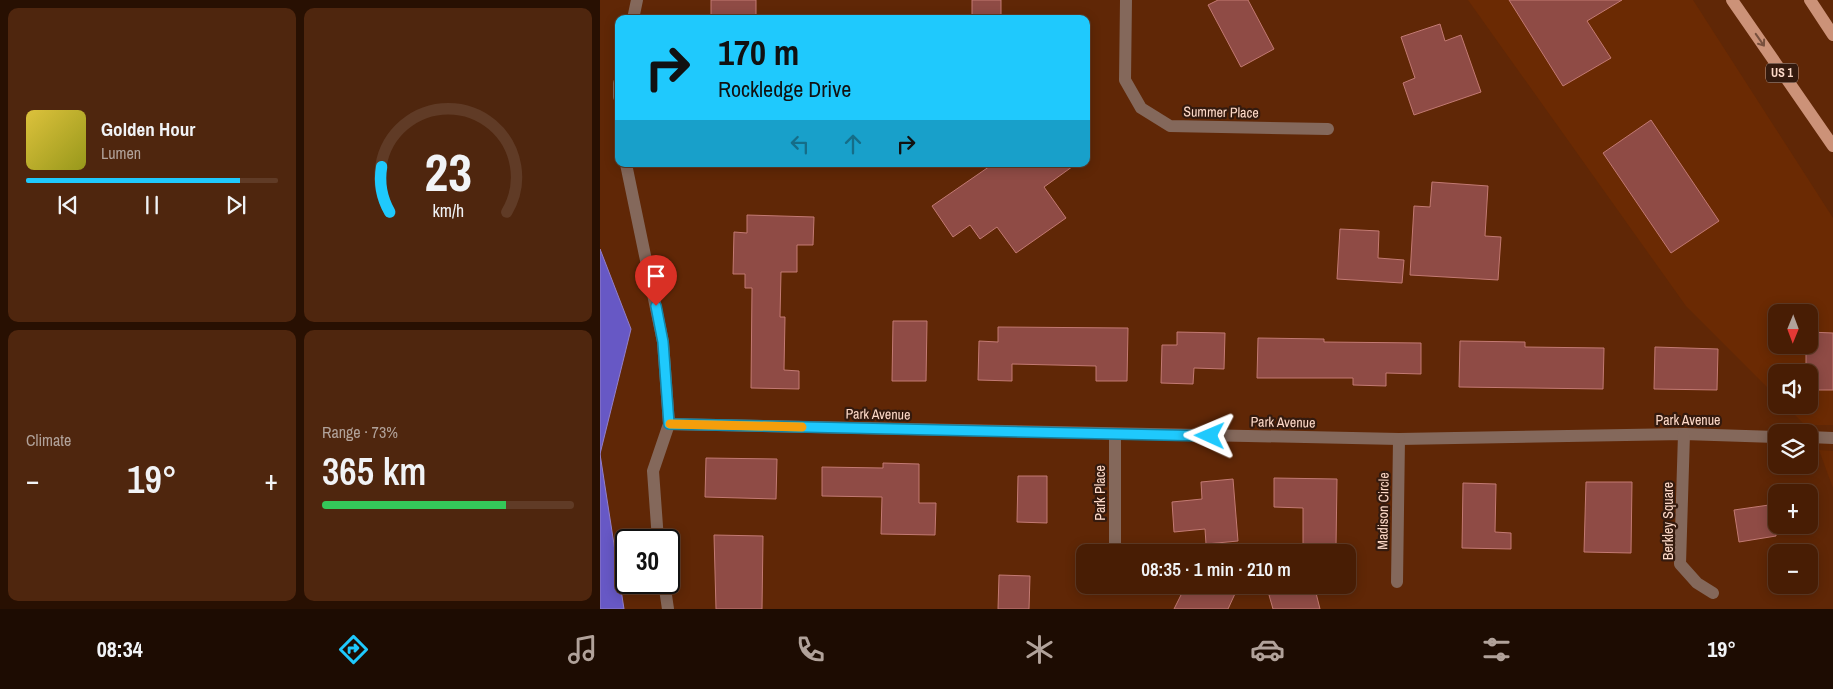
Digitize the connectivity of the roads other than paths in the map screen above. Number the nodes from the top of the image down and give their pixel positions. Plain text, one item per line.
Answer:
1 (637, 0) edge
2 (1126, 0) edge
3 (1732, 0) edge
4 (1810, 0) edge
5 (634, 15) edge
6 (1833, 35) edge
7 (1328, 129) dead end
8 (1833, 146) edge
9 (627, 167) edge
10 (669, 424) junction
11 (1115, 434) junction
12 (1684, 434) junction
13 (1768, 436) edge
14 (1818, 437) edge
15 (1833, 438) edge
16 (1399, 439) junction
17 (657, 529) edge
18 (1115, 544) edge
19 (1397, 582) dead end
20 (1713, 593) dead end
21 (666, 594) edge
22 (668, 609) edge

1 - 5 street
2 - 7 street, Summer Place
3 -> 8 main road, US 1
4 - 6 main road
9 - 10 street
10 - 11 street, Park Avenue
10 - 17 street
11 - 16 street, Park Avenue
11 - 18 street, Park Place
12 - 13 street, Park Avenue
12 - 16 street, Park Avenue
12 - 20 street, Berkley Square
14 - 15 street
16 - 19 street, Madison Circle
21 - 22 street

